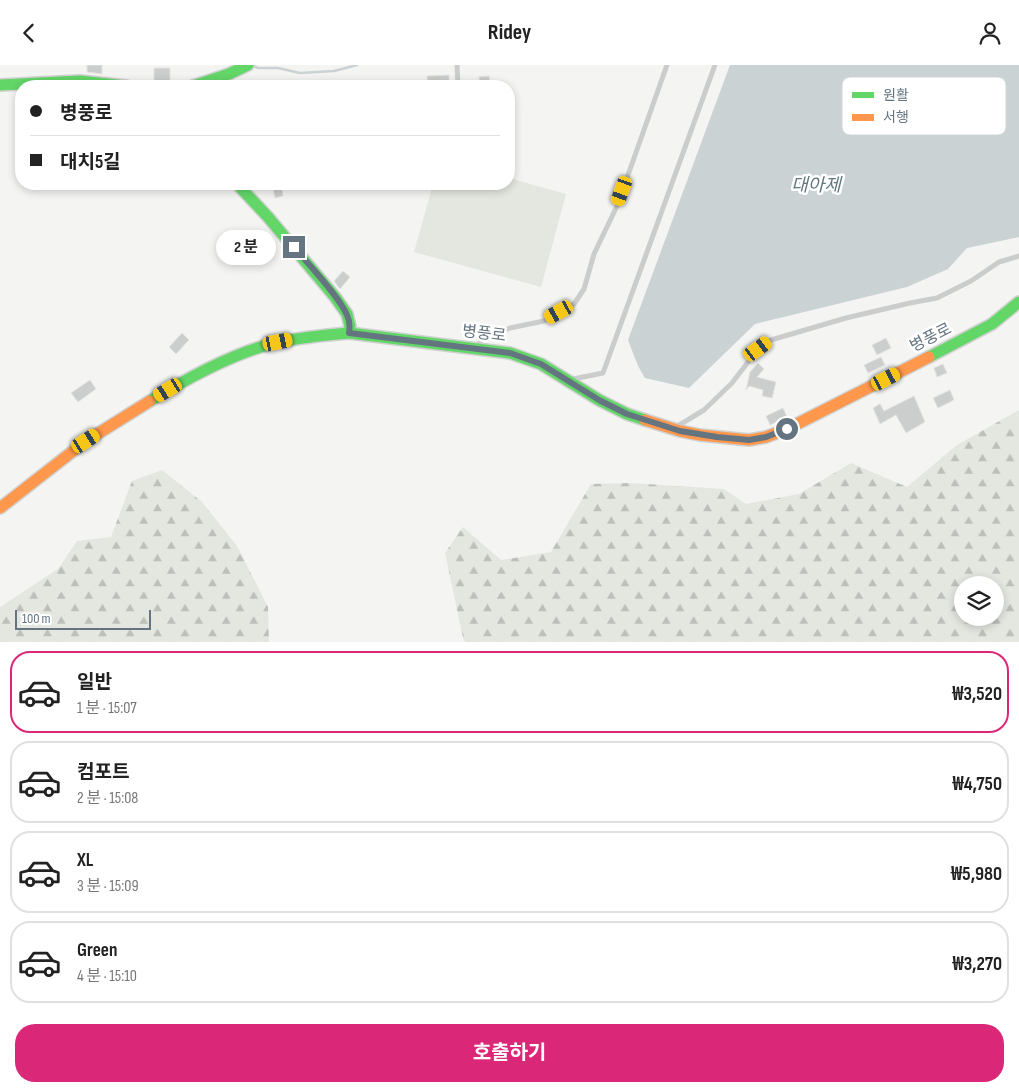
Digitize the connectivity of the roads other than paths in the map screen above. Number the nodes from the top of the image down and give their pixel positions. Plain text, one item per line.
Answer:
1 (248, 65) edge
2 (457, 65) edge
3 (667, 65) edge
4 (715, 65) edge
5 (211, 80) edge
6 (458, 80) edge
7 (15, 84) edge
8 (0, 85) edge
9 (243, 190) edge
10 (1019, 256) edge
11 (1019, 302) edge
12 (349, 333) junction
13 (475, 349) junction
14 (568, 381) junction
15 (674, 429) junction
16 (0, 508) edge

1 - 5 main road
2 - 6 lane
3 - 13 lane
4 - 14 lane
7 - 8 main road
9 - 12 main road
10 - 15 lane
11 - 15 main road, 병풍로
12 - 13 main road, 병풍로
12 - 16 main road, 병풍로
13 - 14 main road, 병풍로
14 - 15 main road, 병풍로

